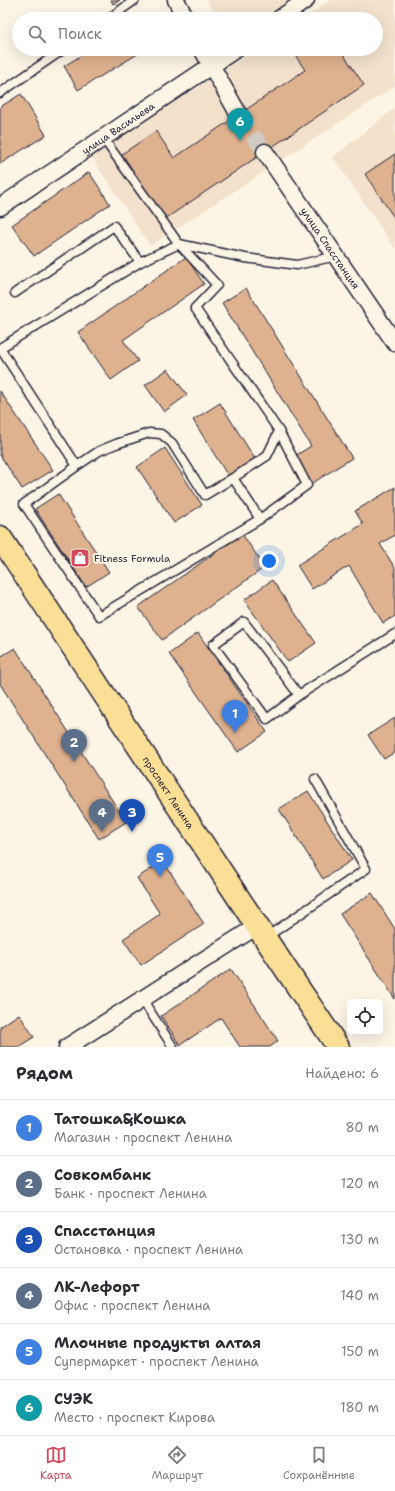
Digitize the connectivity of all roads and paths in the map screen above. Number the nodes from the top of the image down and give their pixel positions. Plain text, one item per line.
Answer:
1 (136, 0) edge
2 (176, 0) edge
3 (306, 0) edge
4 (118, 12) edge
5 (182, 12) edge
6 (289, 12) edge
7 (54, 56) edge
8 (206, 56) edge
9 (226, 56) edge
10 (211, 66) junction
11 (0, 93) edge
12 (239, 115) tunnel mouth
13 (103, 138) junction
14 (265, 152) tunnel mouth
15 (0, 207) edge
16 (179, 244) junction
17 (336, 256) junction
18 (140, 262) junction
19 (15, 293) dead end
20 (395, 343) edge
21 (0, 348) edge
22 (279, 431) junction
23 (77, 466) junction
24 (233, 478) junction
25 (260, 519) junction
26 (0, 537) edge
27 (395, 634) edge
28 (299, 695) junction
29 (315, 780) dead end
30 (261, 932) junction
31 (142, 999) junction
32 (67, 1047) edge
33 (173, 1047) edge
34 (338, 1047) edge

1 - 4 lane
2 - 5 street
3 - 6 street
7 - 11 lane
8 - 10 street
9 - 10 street, улица Васильева
10 - 12 street
10 - 13 street, улица Васильева
13 - 15 street, улица Васильева
13 - 16 lane
14 - 17 street, улица Спасстанция
16 - 17 lane
16 - 18 lane
16 - 22 lane
17 - 20 street, улица Спасстанция
18 - 19 lane
18 - 21 lane
21 - 23 lane
22 - 24 lane
22 - 25 lane
23 - 24 lane
23 - 25 lane
24 - 25 lane
26 - 30 main road, проспект Ленина
27 - 28 lane
28 - 28 lane
29 - 30 lane
30 - 31 street
30 - 34 main road, проспект Ленина
31 - 32 street
31 - 33 lane

